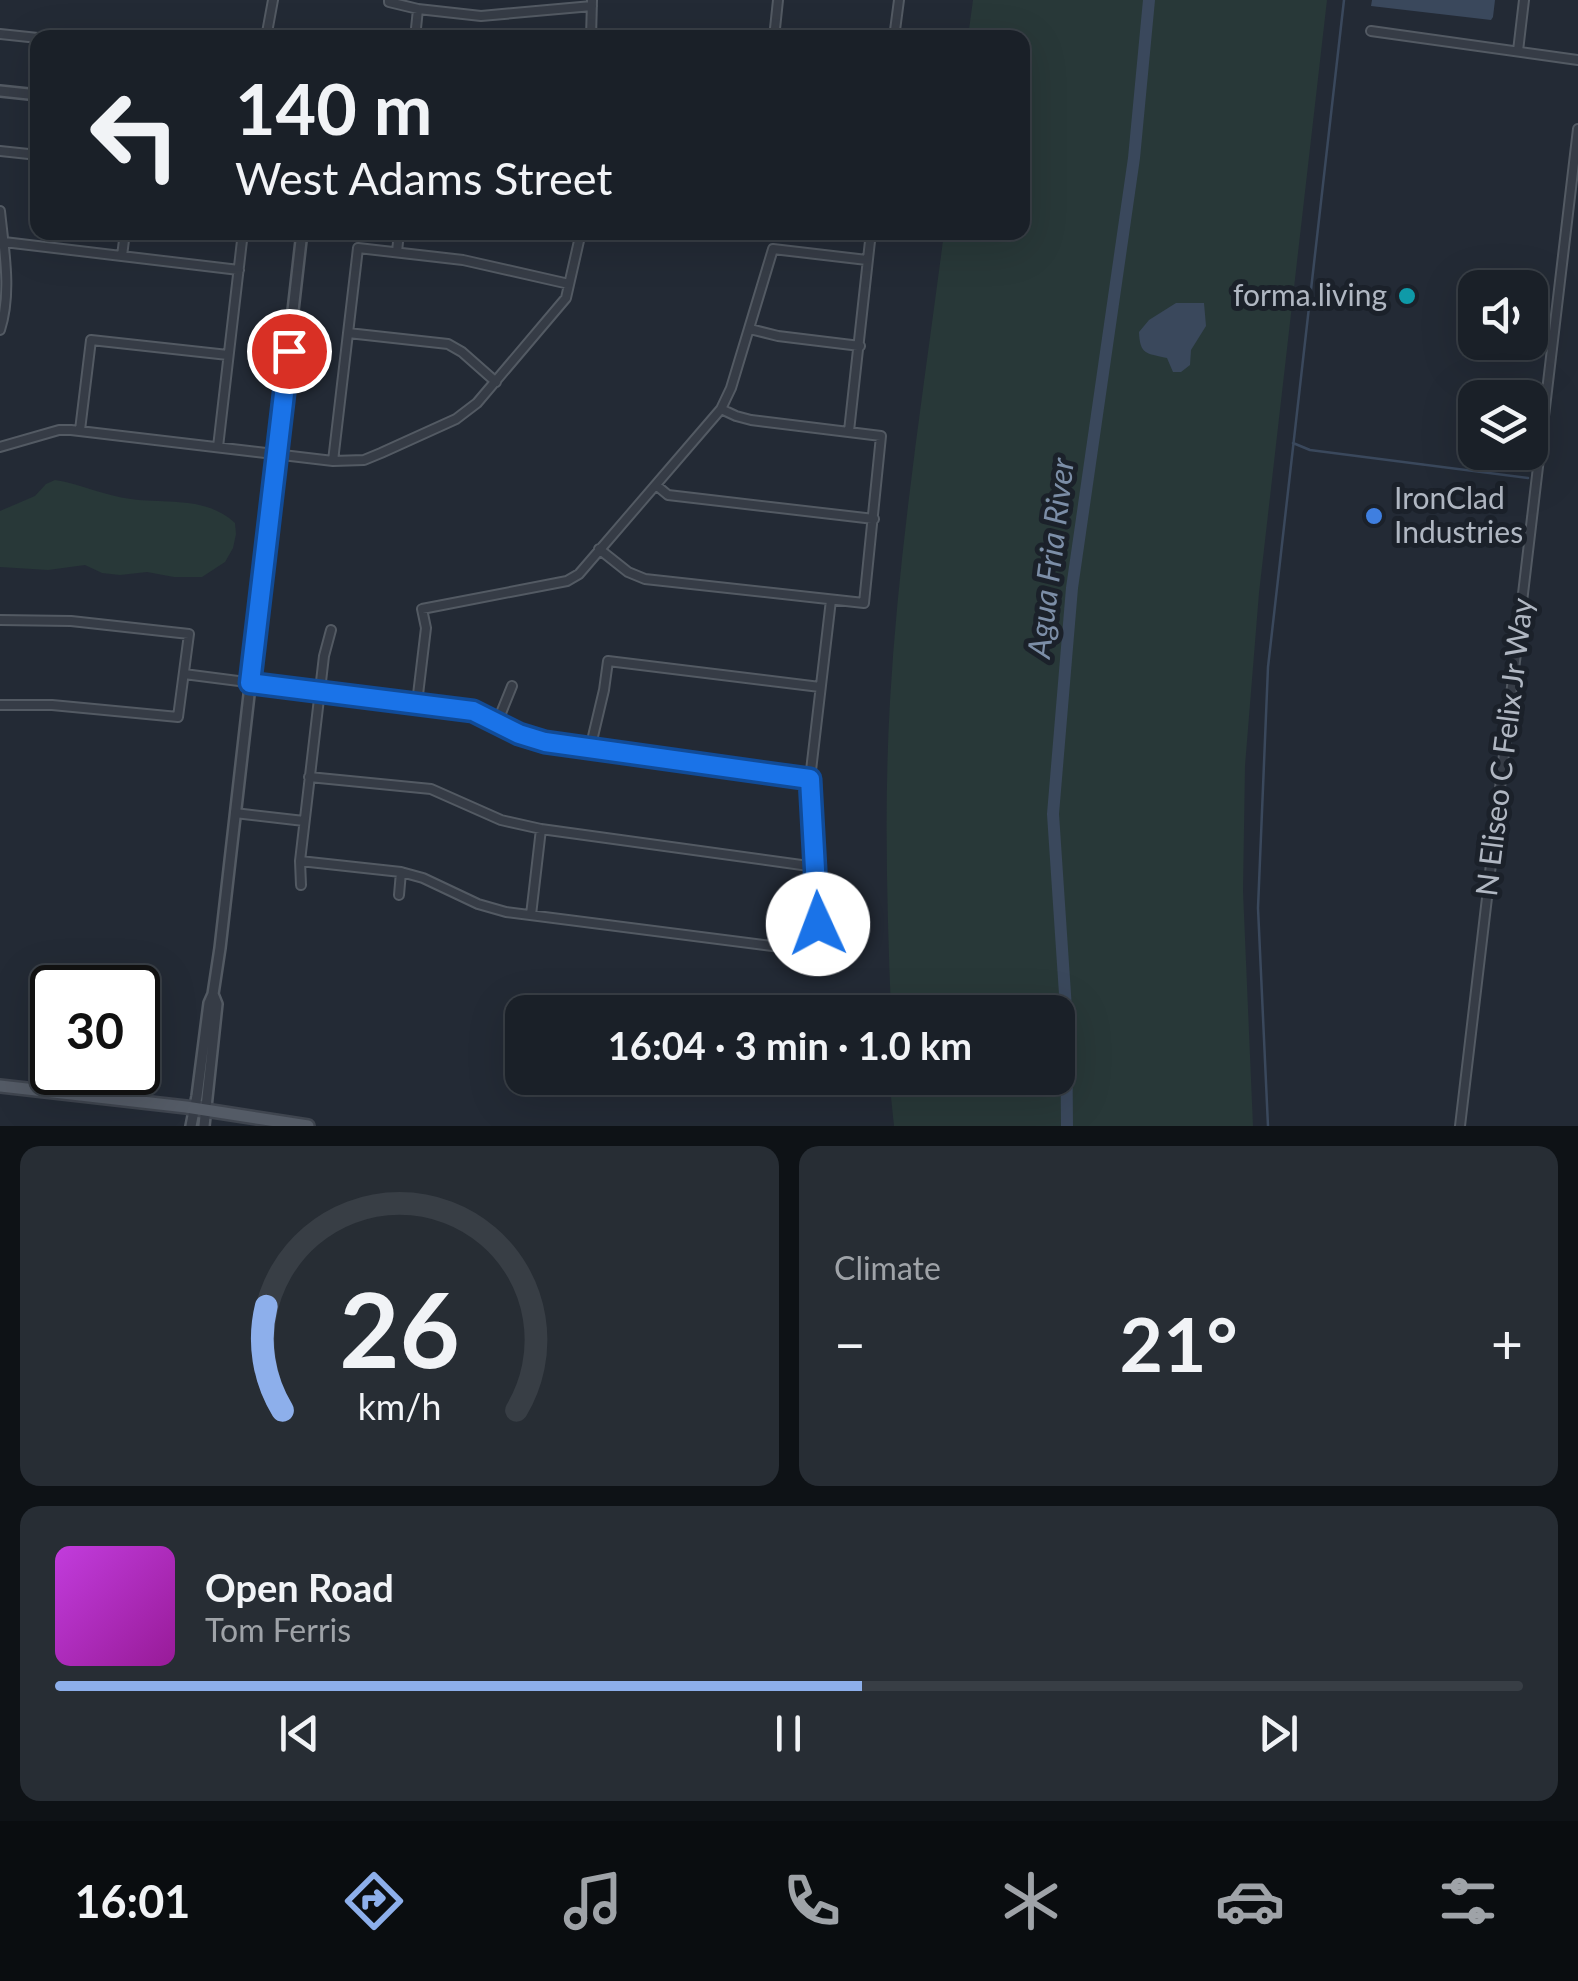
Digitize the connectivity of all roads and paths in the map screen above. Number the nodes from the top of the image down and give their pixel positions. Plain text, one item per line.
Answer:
1 (272, 0) edge
2 (778, 0) edge
3 (897, 0) edge
4 (1524, 0) edge
5 (389, 1) edge
6 (592, 3) edge
7 (418, 10) junction
8 (267, 30) edge
9 (416, 30) edge
10 (591, 30) edge
11 (775, 30) edge
12 (895, 30) edge
13 (1371, 31) dead end
14 (0, 34) edge
15 (30, 37) edge
16 (1518, 52) junction
17 (1578, 60) edge
18 (0, 91) edge
19 (30, 95) edge
20 (1578, 129) edge
21 (0, 151) edge
22 (30, 153) edge
23 (0, 211) edge
24 (124, 240) edge
25 (242, 240) edge
26 (301, 240) edge
27 (398, 240) edge
28 (579, 240) edge
29 (870, 240) edge
30 (1565, 240) junction
31 (4, 242) junction
32 (1578, 242) edge
33 (397, 252) junction
34 (122, 256) junction
35 (867, 260) junction
36 (239, 270) junction
37 (569, 284) junction
38 (750, 329) junction
39 (0, 330) edge
40 (348, 333) junction
41 (860, 346) junction
42 (228, 355) junction
43 (496, 382) junction
44 (722, 408) junction
45 (80, 430) junction
46 (849, 431) junction
47 (0, 447) edge
48 (218, 447) junction
49 (277, 454) junction
50 (333, 462) junction
51 (656, 484) junction
52 (874, 519) junction
53 (598, 550) junction
54 (831, 600) junction
55 (0, 620) edge
56 (331, 630) dead end
57 (184, 674) junction
58 (250, 683) junction
59 (512, 686) dead end
60 (820, 687) junction
61 (319, 691) junction
62 (417, 703) junction
63 (0, 704) edge
64 (497, 722) junction
65 (590, 749) junction
66 (309, 777) junction
67 (810, 779) junction
68 (235, 813) junction
69 (304, 821) junction
70 (541, 829) junction
71 (300, 860) junction
72 (816, 867) junction
73 (401, 872) junction
74 (302, 884) dead end
75 (399, 895) dead end
76 (531, 915) junction
77 (0, 1086) edge
78 (200, 1109) junction
79 (191, 1126) edge
80 (204, 1126) edge
81 (308, 1126) edge
82 (1460, 1126) edge

1 - 8 street
2 - 11 street
3 - 12 street
4 - 16 street
5 - 7 street
6 - 7 street
6 - 10 street
7 - 9 street
13 - 16 street
14 - 15 street
16 - 17 street
18 - 19 street
20 - 30 street, N Eliseo C Felix Jr Way
21 - 22 street
23 - 31 street
24 - 34 street
25 - 36 street
26 - 49 street
27 - 33 street
28 - 37 street
29 - 35 street
30 - 32 street
30 - 82 street, N Eliseo C Felix Jr Way
31 - 34 street
31 - 39 street
33 - 37 street
33 - 40 street
34 - 36 street
35 - 38 street
35 - 41 street
36 - 42 street
37 - 43 street
38 - 41 street
38 - 44 street
40 - 43 street
40 - 50 street
41 - 46 street
42 - 45 street
42 - 48 street
43 - 50 street
44 - 46 street
44 - 51 street
45 - 47 street
45 - 48 street
46 - 52 street
48 - 49 street
49 - 50 street
49 - 58 street
51 - 52 street
51 - 53 street
52 - 54 street
53 - 54 street
53 - 62 street
54 - 60 street
55 - 57 street
56 - 61 street
57 - 58 street
57 - 63 street
58 - 61 street
58 - 68 street
59 - 64 street
60 - 65 street
60 - 67 street
61 - 62 street
61 - 66 street
62 - 64 street
64 - 65 street
65 - 67 street
66 - 69 street
66 - 70 street
67 - 72 street
68 - 69 street
68 - 78 street
69 - 71 street
70 - 72 street
70 - 76 street
71 - 73 street
71 - 74 street
72 - 76 street
73 - 75 street
73 - 76 street
77 - 78 main road
78 - 79 street
78 - 80 street
78 - 81 main road

